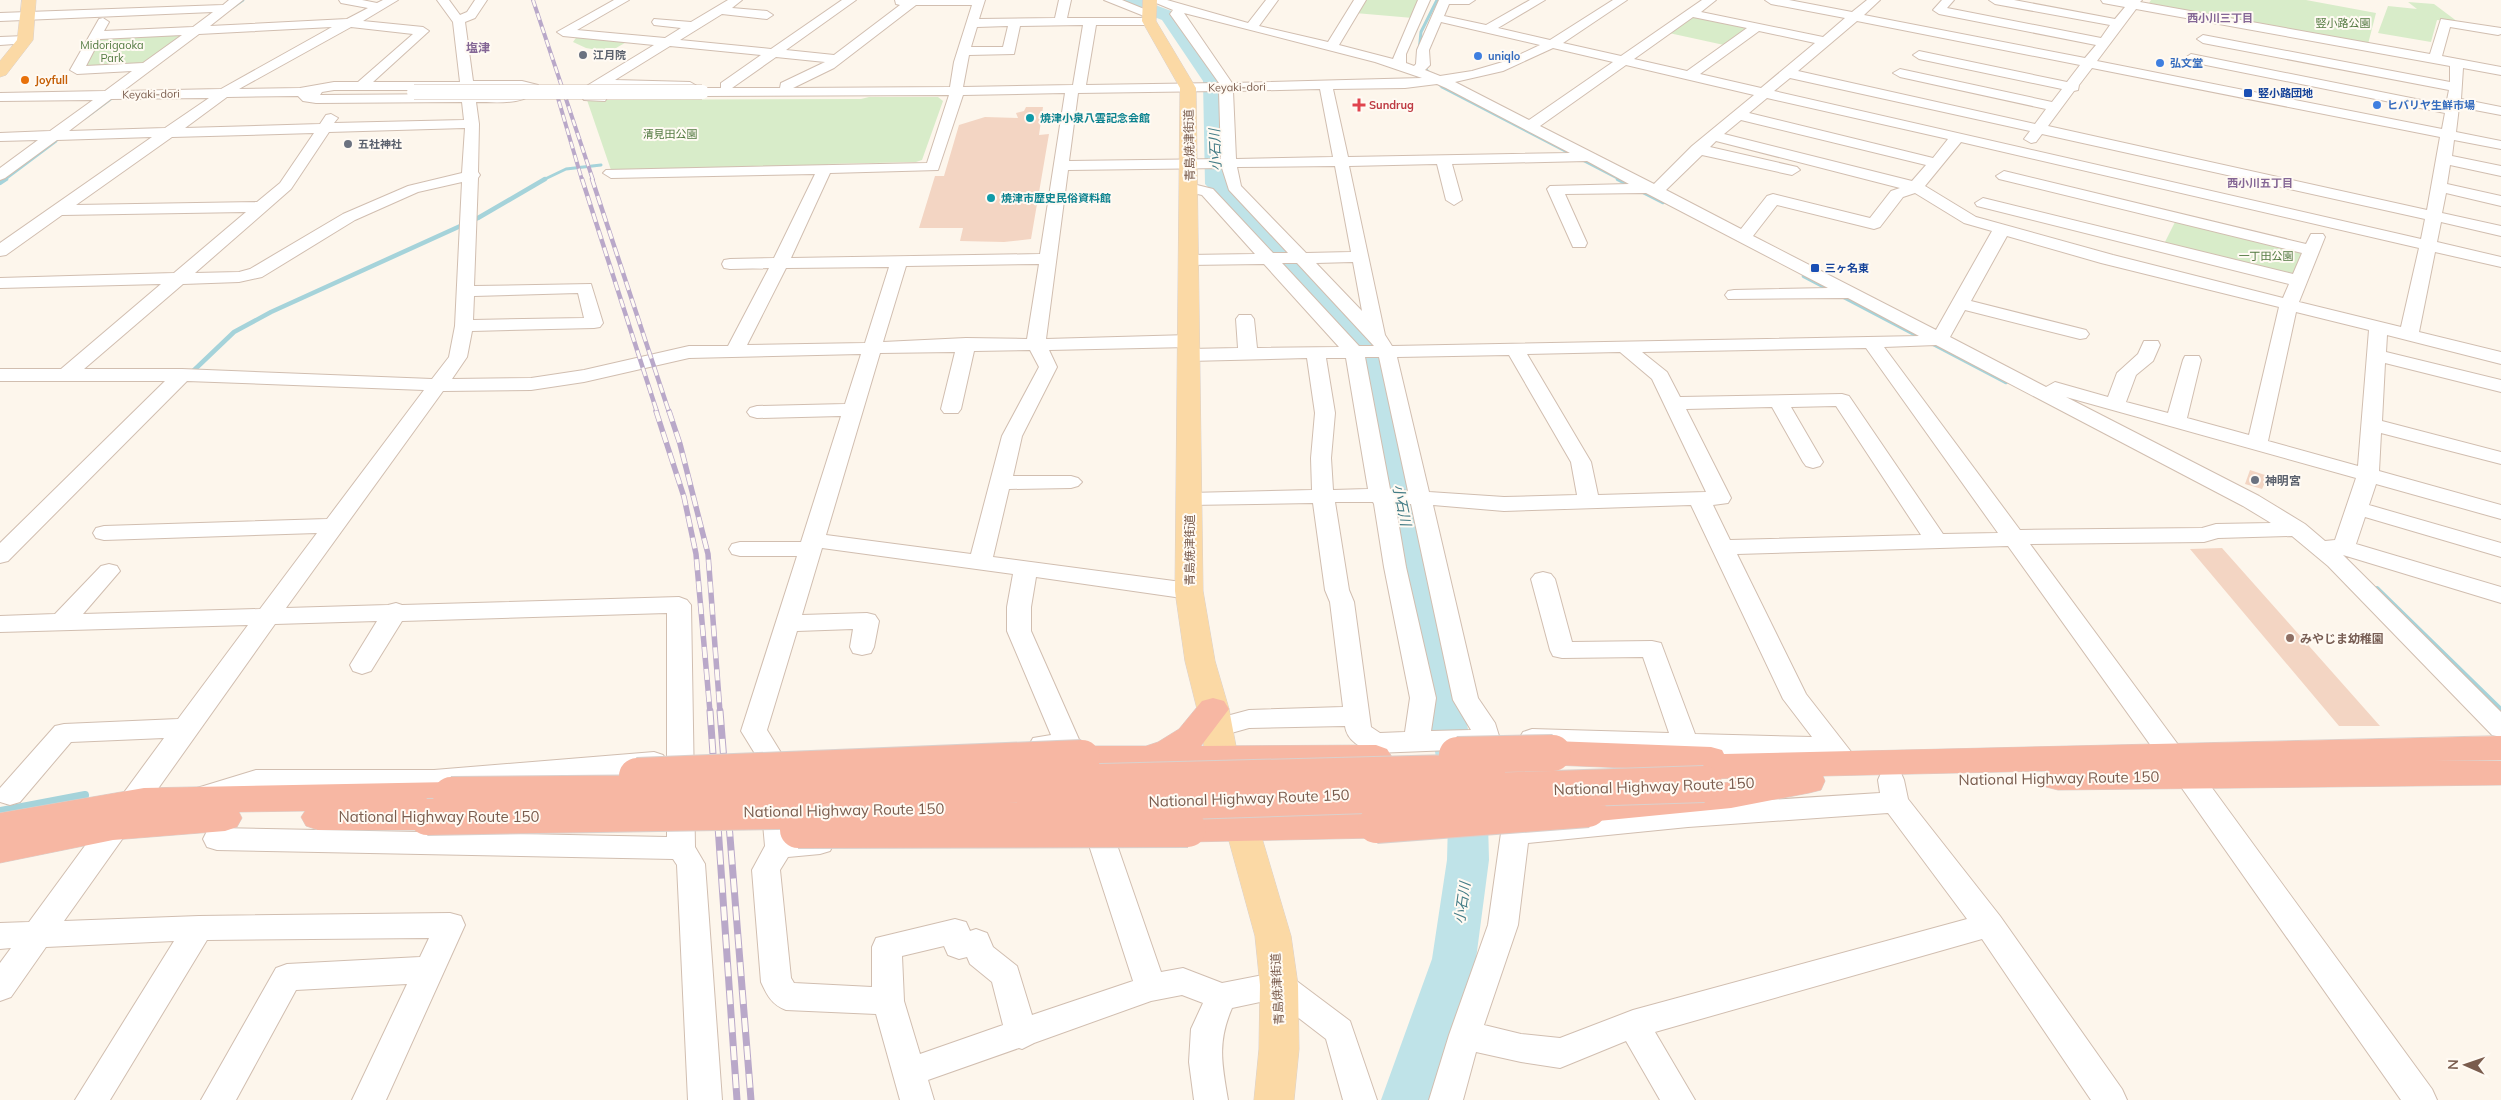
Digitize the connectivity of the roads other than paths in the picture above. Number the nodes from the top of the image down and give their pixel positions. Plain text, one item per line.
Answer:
1 (127, 0) edge
2 (237, 0) edge
3 (345, 0) edge
4 (444, 0) edge
5 (481, 0) edge
6 (597, 0) edge
7 (622, 0) edge
8 (736, 0) edge
9 (850, 0) edge
10 (889, 0) edge
11 (1065, 0) edge
12 (1110, 0) edge
13 (1272, 0) edge
14 (1360, 0) edge
15 (1424, 0) edge
16 (1447, 0) edge
17 (1469, 0) edge
18 (1538, 0) edge
19 (1621, 0) edge
20 (1710, 0) edge
21 (1772, 0) edge
22 (1874, 0) edge
23 (1948, 0) edge
24 (1995, 0) edge
25 (2107, 0) edge
26 (954, 1) edge
27 (978, 1) edge
28 (914, 2) edge
29 (2134, 2) edge
30 (385, 3) edge
31 (29, 7) edge
32 (1151, 7) edge
33 (227, 8) junction
34 (1182, 9) junction
35 (696, 10) dead end
36 (719, 10) junction
37 (108, 12) junction
38 (1691, 12) junction
39 (766, 15) dead end
40 (0, 17) edge
41 (1854, 17) junction
42 (1438, 18) junction
43 (2215, 20) junction
44 (658, 22) dead end
45 (1015, 22) junction
46 (1060, 22) junction
47 (1090, 22) junction
48 (348, 23) junction
49 (972, 23) junction
50 (2117, 23) junction
51 (673, 24) junction
52 (443, 26) junction
53 (693, 26) junction
54 (1757, 27) junction
55 (1251, 28) junction
56 (2500, 28) edge
57 (1488, 29) junction
58 (194, 31) junction
59 (1939, 34) junction
60 (96, 35) junction
61 (2203, 39) junction
62 (24, 40) junction
63 (1824, 40) junction
64 (0, 41) edge
65 (666, 42) junction
66 (2102, 42) junction
67 (1551, 43) junction
68 (1331, 48) junction
69 (964, 51) junction
70 (772, 53) junction
71 (1919, 54) junction
72 (2190, 58) junction
73 (2434, 59) junction
74 (836, 60) junction
75 (1623, 60) junction
76 (2456, 63) junction
77 (2088, 64) junction
78 (1399, 65) junction
79 (144, 67) junction
80 (1417, 70) junction
81 (2501, 70) edge
82 (0, 72) edge
83 (1787, 73) junction
84 (1900, 73) junction
85 (1690, 75) junction
86 (1441, 80) junction
87 (2176, 81) junction
88 (599, 84) junction
89 (361, 86) junction
90 (726, 86) junction
91 (786, 86) junction
92 (1326, 86) junction
93 (2073, 86) junction
94 (2456, 86) junction
95 (1224, 87) junction
96 (1195, 88) junction
97 (1076, 89) junction
98 (958, 91) junction
99 (225, 92) junction
100 (301, 92) junction
101 (468, 92) junction
102 (833, 92) junction
103 (850, 92) junction
104 (1763, 92) junction
105 (1880, 94) junction
106 (108, 95) junction
107 (0, 97) edge
108 (344, 99) junction
109 (2452, 106) junction
110 (2056, 107) junction
111 (2501, 111) edge
112 (1739, 115) junction
113 (472, 124) junction
114 (1530, 126) junction
115 (325, 127) junction
116 (2038, 129) junction
117 (170, 131) junction
118 (61, 134) junction
119 (2448, 135) junction
120 (1713, 136) junction
121 (0, 137) edge
122 (1958, 137) junction
123 (2501, 146) edge
124 (1697, 149) junction
125 (2023, 152) junction
126 (1591, 157) junction
127 (2444, 159) junction
128 (1444, 160) junction
129 (1341, 162) junction
130 (1196, 163) junction
131 (1229, 163) junction
132 (1936, 163) junction
133 (1062, 166) junction
134 (825, 169) junction
135 (2501, 170) edge
136 (611, 173) dead end
137 (0, 175) edge
138 (472, 175) junction
139 (2004, 176) junction
140 (1916, 187) junction
141 (1189, 188) junction
142 (2438, 188) junction
143 (1652, 189) junction
144 (1898, 194) junction
145 (1454, 200) dead end
146 (1674, 200) junction
147 (1625, 201) dead end
148 (2501, 201) edge
149 (1983, 203) junction
150 (261, 207) junction
151 (58, 210) junction
152 (2434, 216) junction
153 (1970, 220) junction
154 (2322, 222) junction
155 (2002, 229) junction
156 (2501, 231) edge
157 (1744, 237) junction
158 (1579, 243) dead end
159 (2428, 246) junction
160 (0, 251) edge
161 (2313, 251) junction
162 (1359, 257) junction
163 (1048, 259) junction
164 (1304, 259) junction
165 (1188, 260) junction
166 (1272, 260) junction
167 (900, 262) junction
168 (2501, 262) edge
169 (730, 264) dead end
170 (780, 264) junction
171 (178, 279) junction
172 (2299, 281) junction
173 (0, 283) edge
174 (465, 291) junction
175 (1852, 293) junction
176 (1734, 295) dead end
177 (1959, 303) junction
178 (2288, 306) junction
179 (1246, 319) dead end
180 (464, 326) junction
181 (2378, 328) junction
182 (2080, 334) dead end
183 (2409, 335) junction
184 (1938, 338) junction
185 (1871, 342) junction
186 (1036, 343) junction
187 (966, 344) junction
188 (2151, 345) dead end
189 (1382, 347) junction
190 (1625, 347) junction
191 (872, 348) junction
192 (1189, 348) junction
193 (736, 350) junction
194 (1515, 350) junction
195 (1355, 353) junction
196 (1248, 354) junction
197 (1316, 354) junction
198 (2376, 355) junction
199 (2501, 358) edge
200 (2192, 360) dead end
201 (68, 373) junction
202 (0, 375) edge
203 (187, 376) junction
204 (437, 385) junction
205 (2501, 386) edge
206 (2032, 387) junction
207 (1778, 401) junction
208 (1673, 403) junction
209 (2115, 404) junction
210 (951, 409) dead end
211 (854, 410) junction
212 (757, 412) dead end
213 (2176, 421) junction
214 (2371, 424) junction
215 (2256, 443) junction
216 (2501, 458) edge
217 (1814, 462) dead end
218 (2368, 475) junction
219 (1071, 482) dead end
220 (1000, 483) junction
221 (1323, 495) junction
222 (1380, 495) junction
223 (1419, 497) junction
224 (1189, 498) junction
225 (1699, 499) junction
226 (1589, 502) junction
227 (2357, 508) junction
228 (2501, 512) edge
229 (334, 526) junction
230 (2297, 529) junction
231 (104, 533) dead end
232 (2014, 538) junction
233 (1936, 542) junction
234 (812, 545) junction
235 (1722, 547) junction
236 (2320, 547) junction
237 (2344, 548) junction
238 (740, 549) dead end
239 (2501, 550) edge
240 (0, 556) edge
241 (981, 562) junction
242 (1026, 568) junction
243 (109, 571) dead end
244 (1542, 579) dead end
245 (1189, 591) junction
246 (2501, 595) edge
247 (396, 611) junction
248 (267, 616) junction
249 (62, 622) junction
250 (788, 623) junction
251 (0, 624) edge
252 (862, 646) dead end
253 (362, 665) dead end
254 (1357, 716) junction
255 (186, 728) junction
256 (2501, 728) edge
257 (1217, 731) junction
258 (1484, 739) junction
259 (1421, 741) junction
260 (2501, 748) edge
261 (1840, 755) junction
262 (770, 756) junction
263 (1139, 758) junction
264 (680, 760) junction
265 (1693, 764) junction
266 (2181, 767) junction
267 (528, 773) junction
268 (1798, 773) junction
269 (2501, 773) edge
270 (1893, 791) junction
271 (10, 794) dead end
272 (451, 795) junction
273 (189, 800) junction
274 (123, 815) junction
275 (427, 817) junction
276 (0, 826) edge
277 (1188, 829) junction
278 (1243, 829) junction
279 (1515, 833) junction
280 (217, 839) dead end
281 (1101, 839) junction
282 (495, 846) junction
283 (779, 846) junction
284 (681, 848) junction
285 (0, 849) edge
286 (1989, 925) junction
287 (200, 928) junction
288 (39, 935) junction
289 (0, 936) edge
290 (429, 970) junction
291 (1279, 985) junction
292 (0, 988) edge
293 (1151, 988) junction
294 (1221, 997) junction
295 (888, 1001) junction
296 (1633, 1024) junction
297 (1022, 1034) junction
298 (1465, 1035) junction
299 (913, 1086) edge
300 (92, 1100) edge
301 (218, 1100) edge
302 (369, 1100) edge
303 (705, 1100) edge
304 (1211, 1100) edge
305 (1274, 1100) edge
306 (1360, 1100) edge
307 (1446, 1100) edge
308 (1678, 1100) edge
309 (2110, 1100) edge
310 (2420, 1100) edge

1 - 37 street
2 - 33 street
3 - 30 street
4 - 52 street
5 - 52 street
6 - 7 street
7 - 65 street
8 - 36 street
9 - 70 street
10 - 28 street
11 - 46 street
12 - 32 street
13 - 55 street
14 - 68 street
15 - 78 street
16 - 17 street
16 - 42 street
18 - 57 street
19 - 67 street, Keyaki-dori
20 - 38 street
21 - 41 street
22 - 41 street
23 - 66 street
24 - 50 street
25 - 29 street
26 - 27 street
26 - 28 street
27 - 49 street
28 - 74 street
29 - 43 street
29 - 50 street
30 - 48 street
31 - 37 street
31 - 40 street
31 - 62 main road
32 - 34 street
32 - 47 street
32 - 96 main road, 青島焼津街道
33 - 37 street
33 - 58 street
34 - 55 street
34 - 95 street
35 - 51 street
36 - 39 street
36 - 53 street
37 - 60 street
38 - 54 street
38 - 75 street
41 - 59 street
41 - 63 street
42 - 57 street
42 - 80 street
43 - 61 street
43 - 73 street
44 - 51 street
45 - 46 street
45 - 49 street
45 - 69 street
46 - 47 street
47 - 97 street
48 - 52 street
48 - 58 street
48 - 99 street
49 - 69 street
50 - 66 street
51 - 53 street
52 - 89 street
52 - 101 street
53 - 65 street
54 - 63 street
54 - 85 street
55 - 68 street
56 - 73 street
57 - 67 street
58 - 60 street
58 - 79 street
59 - 71 street
59 - 77 street
60 - 79 street
61 - 72 street
61 - 94 street
62 - 64 street
62 - 82 main road
63 - 83 street
65 - 70 street
65 - 88 street
66 - 77 street
67 - 75 street
67 - 86 street, Keyaki-dori
68 - 78 street
69 - 98 street
70 - 74 street
70 - 90 street
71 - 84 street
71 - 93 street
72 - 87 street
72 - 109 street
73 - 76 street
74 - 91 street
75 - 85 street
75 - 114 street
76 - 81 street
76 - 94 street
77 - 87 street
77 - 93 street
78 - 80 street
79 - 106 street
80 - 86 street
83 - 104 street
83 - 105 street
84 - 105 street
84 - 110 street
85 - 104 street
86 - 92 street, Keyaki-dori
86 - 114 street
87 - 119 street
88 - 90 street
88 - 103 street
89 - 100 street
89 - 101 street
90 - 91 street
91 - 102 street
92 - 95 street, Keyaki-dori
92 - 129 street
93 - 110 street
94 - 109 street
95 - 96 street, Keyaki-dori
95 - 131 street
96 - 97 street, Keyaki-dori
96 - 130 main road, 青島焼津街道
97 - 98 street, Keyaki-dori
97 - 133 street
98 - 103 street, Keyaki-dori
98 - 134 street
99 - 100 street, Keyaki-dori
99 - 106 street, Keyaki-dori
99 - 117 street
100 - 102 street, bridge
100 - 108 street
101 - 108 street
101 - 113 street
102 - 103 street, Keyaki-dori
104 - 112 street
104 - 122 street
105 - 116 street
106 - 107 street, Keyaki-dori
106 - 118 street
108 - 115 street
109 - 111 street
109 - 119 street
110 - 116 street
112 - 120 street
112 - 132 street
113 - 115 street
113 - 138 street
114 - 126 street
115 - 117 street
115 - 150 street
116 - 125 street
116 - 152 street
117 - 118 street
117 - 151 street
118 - 121 street
118 - 137 street
119 - 123 street
119 - 127 street
120 - 124 street
120 - 140 street
122 - 125 street
122 - 132 street
124 - 143 street
124 - 144 street
125 - 139 street
125 - 154 street
126 - 128 street
126 - 143 street
127 - 135 street
127 - 142 street
128 - 129 street
128 - 145 street
129 - 131 street
129 - 162 street
130 - 131 street
130 - 133 street
130 - 141 main road, 青島焼津街道
131 - 164 street
132 - 140 street
133 - 163 street
134 - 136 street
134 - 170 street
138 - 171 street
138 - 174 street
139 - 149 street
139 - 161 street
140 - 144 street
140 - 153 street
141 - 165 main road, 青島焼津街道
141 - 166 street
142 - 148 street
142 - 152 street
143 - 146 street
143 - 158 street
144 - 157 street
146 - 147 street
146 - 157 street
149 - 153 street
149 - 172 street
150 - 151 street
150 - 171 street
151 - 160 street
152 - 156 street
152 - 159 street
153 - 155 street
154 - 159 street
154 - 161 street
155 - 177 street
155 - 178 street
157 - 175 street
159 - 168 street
159 - 183 street
161 - 172 street
162 - 164 street
162 - 189 street
163 - 167 street
163 - 186 street
164 - 166 street
164 - 189 street
165 - 166 street
165 - 192 main road, 青島焼津街道
166 - 195 street
167 - 170 street
167 - 191 street
169 - 170 street
170 - 193 street
171 - 173 street
171 - 201 street
172 - 178 street
174 - 180 street
174 - 180 street
175 - 176 street
175 - 184 street
177 - 182 street
177 - 184 street
178 - 181 street
178 - 215 street
179 - 196 street
180 - 204 street
181 - 183 street
181 - 198 street
183 - 199 street
184 - 185 street
184 - 206 street
185 - 190 street
185 - 232 street
186 - 187 street
186 - 192 street
186 - 220 street
187 - 191 street
187 - 210 street
188 - 209 street
189 - 194 street
189 - 195 street
189 - 223 street
190 - 194 street
190 - 208 street
191 - 193 street
191 - 211 street
192 - 196 street
192 - 224 main road, 青島焼津街道
193 - 204 street
194 - 226 street
195 - 197 street
195 - 222 street
196 - 197 street
197 - 221 street
198 - 205 street
198 - 214 street
200 - 213 street
201 - 202 street
201 - 203 street
203 - 204 street
203 - 240 street
204 - 229 street
206 - 209 street
206 - 230 street
207 - 208 street
207 - 217 street
207 - 233 street
208 - 225 street
209 - 213 street
211 - 212 street
211 - 234 street
213 - 215 street
214 - 216 street
214 - 218 street
215 - 218 street
218 - 227 street
218 - 228 street
219 - 220 street
220 - 241 street
221 - 222 street
221 - 224 street
221 - 254 street
222 - 223 street
222 - 259 street
223 - 226 street
223 - 258 street
224 - 245 main road, 青島焼津街道
225 - 226 street
225 - 235 street
227 - 237 street
227 - 239 street
229 - 231 street
229 - 248 street
230 - 232 street
230 - 236 street
232 - 233 street
232 - 266 street
233 - 235 street
234 - 238 street
234 - 241 street
234 - 250 street
235 - 261 street
236 - 237 street
236 - 256 street
237 - 246 street
241 - 242 street
242 - 245 street
242 - 262 street
243 - 249 street
244 - 265 street
245 - 257 main road, 青島焼津街道
247 - 248 street
247 - 253 street
247 - 264 street
248 - 249 street
248 - 255 street
249 - 251 street
250 - 252 street
250 - 262 street
254 - 257 street
254 - 259 street
255 - 271 street
255 - 274 street
257 - 263 highway
257 - 263 highway
257 - 268 highway, bridge
257 - 278 main road, 青島焼津街道
258 - 259 street
258 - 265 street
258 - 279 street
260 - 266 highway, National Highway Route 150
261 - 265 street
261 - 266 highway, National Highway Route 150
261 - 268 highway, National Highway Route 150
262 - 283 street
263 - 272 highway, bridge
264 - 267 street
264 - 284 street
265 - 268 highway, National Highway Route 150
265 - 272 highway, National Highway Route 150, bridge
265 - 275 highway, National Highway Route 150, bridge
266 - 269 highway, National Highway Route 150
266 - 270 highway, National Highway Route 150
266 - 310 street
267 - 273 street
267 - 282 street
268 - 270 highway, National Highway Route 150
268 - 278 highway, bridge
270 - 279 street
270 - 286 street
272 - 273 highway, National Highway Route 150
273 - 274 highway, National Highway Route 150
274 - 275 highway, National Highway Route 150
274 - 276 highway, National Highway Route 150
274 - 285 highway, National Highway Route 150
274 - 288 street
275 - 277 highway, bridge
277 - 278 highway
277 - 281 street
278 - 291 main road, 青島焼津街道
279 - 298 street
280 - 282 street
281 - 283 street
281 - 293 street
282 - 284 street
283 - 295 street
284 - 303 street
286 - 296 street
286 - 309 street
287 - 288 street
287 - 290 street
287 - 300 street
288 - 289 street
288 - 292 street
290 - 301 street
290 - 302 street
291 - 294 street
291 - 305 main road, 青島焼津街道
291 - 306 street
293 - 294 street
293 - 297 street
294 - 304 street
295 - 297 street
295 - 299 street
296 - 298 street
296 - 308 street
297 - 299 street
298 - 307 street

